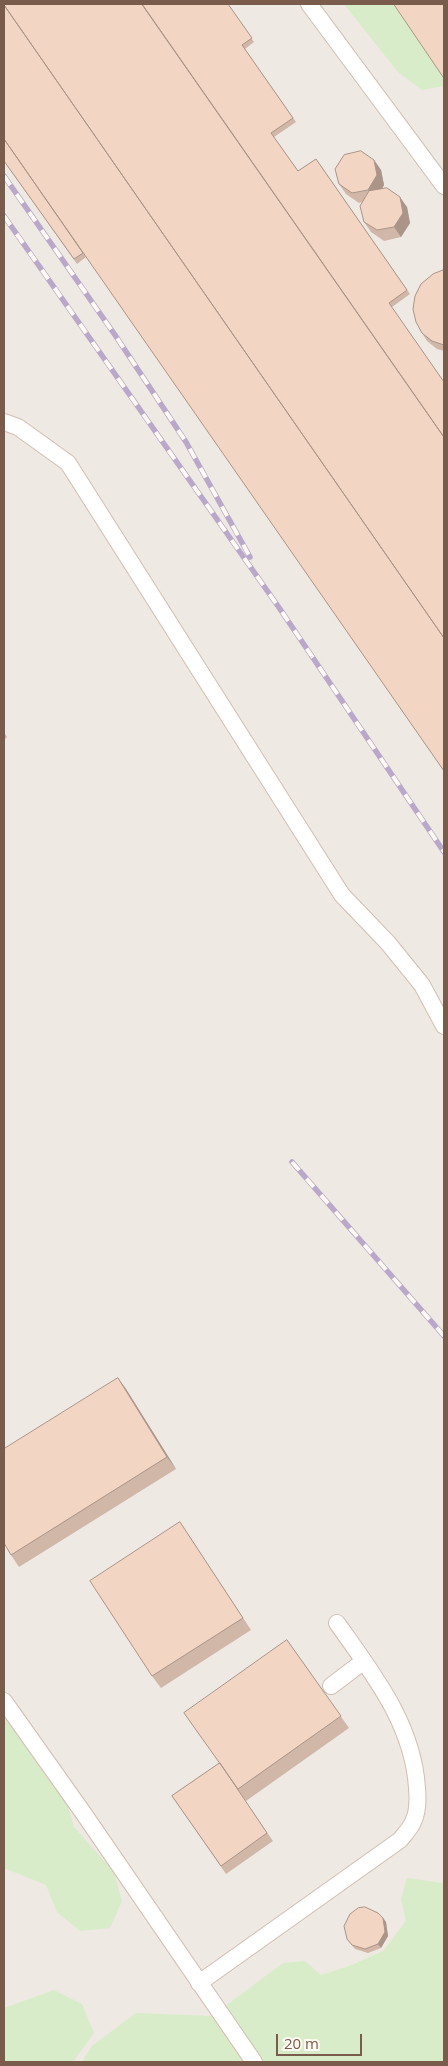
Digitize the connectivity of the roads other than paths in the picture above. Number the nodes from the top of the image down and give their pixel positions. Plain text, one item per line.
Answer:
1 (310, 4) edge
2 (444, 186) edge
3 (4, 422) edge
4 (444, 1026) edge
5 (337, 1623) dead end
6 (364, 1662) junction
7 (331, 1686) dead end
8 (4, 1701) edge
9 (199, 1983) junction
10 (254, 2062) edge

1 - 2 lane
3 - 4 lane
5 - 6 lane
6 - 7 lane
6 - 9 lane
8 - 9 lane
9 - 10 lane

